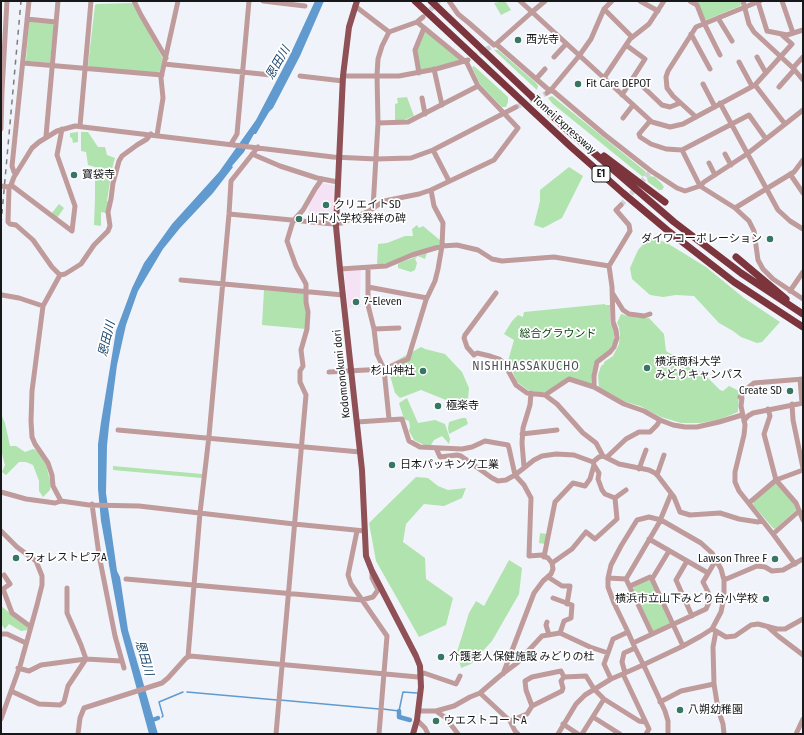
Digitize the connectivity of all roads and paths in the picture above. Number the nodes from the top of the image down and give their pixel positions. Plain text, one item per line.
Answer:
1 (29, 1) edge
2 (58, 1) edge
3 (91, 1) edge
4 (134, 1) edge
5 (178, 1) edge
6 (248, 1) edge
7 (264, 1) edge
8 (415, 1) edge
9 (431, 1) edge
10 (449, 1) edge
11 (520, 1) edge
12 (545, 1) edge
13 (612, 1) edge
14 (640, 1) edge
15 (664, 1) edge
16 (690, 1) edge
17 (743, 1) edge
18 (759, 1) edge
19 (782, 1) edge
20 (356, 3) edge
21 (5, 4) edge
22 (305, 6) dead end
23 (744, 7) junction
24 (604, 9) junction
25 (658, 11) junction
26 (532, 12) junction
27 (423, 17) tunnel mouth
28 (718, 18) junction
29 (27, 19) junction
30 (56, 22) junction
31 (417, 22) junction
32 (704, 24) junction
33 (424, 28) junction
34 (803, 30) edge
35 (389, 32) junction
36 (793, 33) junction
37 (691, 34) junction
38 (782, 35) junction
39 (632, 37) junction
40 (732, 41) dead end
41 (496, 44) junction
42 (566, 44) junction
43 (626, 45) junction
44 (720, 55) dead end
45 (579, 56) junction
46 (554, 57) dead end
47 (757, 57) dead end
48 (803, 57) edge
49 (166, 58) junction
50 (781, 58) junction
51 (467, 61) junction
52 (739, 62) dead end
53 (23, 63) junction
54 (164, 64) junction
55 (52, 66) junction
56 (84, 68) junction
57 (434, 69) junction
58 (545, 69) dead end
59 (710, 69) dead end
60 (794, 69) junction
61 (242, 72) junction
62 (419, 72) junction
63 (766, 73) junction
64 (162, 75) junction
65 (271, 75) dead end
66 (377, 75) junction
67 (300, 76) dead end
68 (343, 78) junction
69 (604, 78) junction
70 (634, 78) junction
71 (536, 79) junction
72 (803, 80) edge
73 (702, 84) dead end
74 (478, 86) junction
75 (753, 86) junction
76 (779, 87) dead end
77 (2, 91) edge
78 (548, 92) junction
79 (622, 95) junction
80 (422, 98) dead end
81 (1, 99) edge
82 (680, 103) junction
83 (720, 103) junction
84 (442, 105) junction
85 (633, 105) junction
86 (714, 106) junction
87 (516, 107) tunnel mouth
88 (803, 110) edge
89 (425, 114) junction
90 (505, 114) junction
91 (696, 117) junction
92 (623, 118) dead end
93 (650, 121) junction
94 (378, 123) junction
95 (731, 124) junction
96 (785, 124) junction
97 (80, 126) junction
98 (566, 128) junction
99 (1, 129) edge
100 (62, 129) junction
101 (154, 135) junction
102 (46, 136) junction
103 (766, 139) junction
104 (232, 144) junction
105 (256, 147) junction
106 (433, 150) junction
107 (682, 150) junction
108 (252, 154) junction
109 (725, 154) dead end
110 (747, 154) junction
111 (339, 157) junction
112 (376, 158) junction
113 (803, 160) edge
114 (709, 163) dead end
115 (731, 165) junction
116 (16, 174) junction
117 (790, 174) junction
118 (715, 175) junction
119 (322, 179) junction
120 (449, 181) junction
121 (338, 182) junction
122 (1, 186) edge
123 (10, 186) junction
124 (700, 186) junction
125 (766, 189) junction
126 (431, 190) junction
127 (803, 193) edge
128 (665, 202) dead end
129 (621, 204) dead end
130 (373, 208) junction
131 (736, 208) junction
132 (229, 214) junction
133 (293, 221) junction
134 (336, 223) junction
135 (803, 229) edge
136 (442, 246) junction
137 (736, 257) dead end
138 (609, 266) junction
139 (368, 268) junction
140 (340, 269) junction
141 (803, 272) edge
142 (60, 275) junction
143 (181, 280) dead end
144 (223, 284) junction
145 (368, 287) junction
146 (790, 291) junction
147 (307, 292) junction
148 (496, 293) dead end
149 (612, 294) junction
150 (2, 295) dead end
151 (343, 295) junction
152 (427, 298) junction
153 (803, 299) edge
154 (43, 306) junction
155 (803, 310) edge
156 (650, 314) dead end
157 (803, 314) edge
158 (803, 327) edge
159 (399, 328) dead end
160 (374, 329) junction
161 (384, 369) junction
162 (351, 370) junction
163 (329, 372) dead end
164 (802, 379) edge
165 (594, 387) junction
166 (531, 393) junction
167 (545, 395) junction
168 (802, 403) edge
169 (792, 404) junction
170 (768, 409) junction
171 (742, 414) junction
172 (390, 419) junction
173 (660, 420) junction
174 (744, 421) junction
175 (357, 422) junction
176 (118, 430) dead end
177 (557, 430) dead end
178 (522, 434) junction
179 (208, 438) junction
180 (301, 446) junction
181 (436, 448) junction
182 (646, 450) dead end
183 (360, 452) junction
184 (664, 455) dead end
185 (605, 456) junction
186 (593, 464) junction
187 (524, 467) junction
188 (639, 468) junction
189 (803, 469) edge
190 (657, 475) junction
191 (514, 476) junction
192 (776, 480) junction
193 (626, 490) dead end
194 (1, 492) edge
195 (671, 494) junction
196 (615, 498) junction
197 (61, 501) junction
198 (749, 503) junction
199 (93, 505) junction
200 (799, 511) junction
201 (200, 513) junction
202 (661, 520) junction
203 (762, 520) junction
204 (803, 520) edge
205 (294, 524) junction
206 (1, 531) edge
207 (357, 531) junction
208 (365, 531) junction
209 (773, 534) junction
210 (649, 539) junction
211 (669, 551) junction
212 (544, 557) junction
213 (803, 559) edge
214 (716, 560) junction
215 (687, 561) junction
216 (552, 563) junction
217 (795, 564) junction
218 (372, 571) junction
219 (708, 573) junction
220 (4, 575) dead end
221 (548, 577) junction
222 (608, 578) junction
223 (126, 579) dead end
224 (626, 579) junction
225 (652, 579) junction
226 (724, 580) junction
227 (195, 585) junction
228 (630, 586) junction
229 (67, 588) dead end
230 (288, 593) junction
231 (552, 598) dead end
232 (362, 600) junction
233 (567, 604) junction
234 (692, 616) junction
235 (803, 619) edge
236 (547, 622) dead end
237 (673, 625) junction
238 (30, 627) junction
239 (768, 627) junction
240 (714, 630) junction
241 (628, 632) junction
242 (560, 633) junction
243 (1, 634) edge
244 (652, 634) junction
245 (549, 635) junction
246 (26, 643) junction
247 (634, 646) junction
248 (683, 646) junction
249 (608, 653) junction
250 (803, 655) edge
251 (188, 657) junction
252 (86, 659) junction
253 (121, 661) junction
254 (282, 665) junction
255 (643, 665) junction
256 (18, 668) junction
257 (124, 668) dead end
258 (624, 673) junction
259 (384, 674) junction
260 (503, 674) junction
261 (421, 675) junction
262 (460, 676) dead end
263 (564, 677) junction
264 (611, 679) junction
265 (714, 684) junction
266 (594, 689) junction
267 (11, 691) junction
268 (480, 693) junction
269 (604, 699) junction
270 (660, 702) junction
271 (532, 706) junction
272 (418, 711) junction
273 (436, 711) junction
274 (593, 717) junction
275 (1, 719) edge
276 (417, 720) junction
277 (803, 720) edge
278 (510, 721) junction
279 (645, 722) junction
280 (563, 724) junction
281 (78, 734) edge
282 (276, 734) edge
283 (379, 734) edge
284 (413, 734) edge
285 (428, 734) edge
286 (458, 734) edge
287 (518, 734) edge
288 (558, 734) edge
289 (578, 734) edge
290 (582, 734) edge
291 (620, 734) edge
292 (646, 734) edge
293 (668, 734) edge
294 (724, 734) edge
295 (796, 734) edge

1 - 29 street
2 - 30 street
3 - 56 street
4 - 49 street
5 - 49 street
6 - 61 street
7 - 22 street
8 - 158 highway, Tomei Expressway / E1
9 - 98 highway, Tomei Expressway / E1
10 - 41 street
11 - 26 street
12 - 26 street
13 - 24 street
14 - 25 street
15 - 25 street
16 - 32 street
17 - 23 street
18 - 23 street
18 - 38 street
19 - 36 street
20 - 35 street
20 - 68 main road, Kodomonokuni dori
21 - 77 street
23 - 28 street
23 - 50 street
24 - 39 street
24 - 45 street
25 - 39 street
26 - 41 street
26 - 42 street
27 - 31 street
28 - 32 street
28 - 40 street
29 - 30 street
29 - 53 street
30 - 55 street
31 - 33 street
31 - 35 street
32 - 37 street
32 - 44 street
33 - 51 street
33 - 62 street
34 - 36 street
35 - 66 street
36 - 38 street
37 - 59 street
37 - 82 street
38 - 50 street
39 - 43 street
41 - 71 street
42 - 45 street
42 - 46 street
43 - 69 street
43 - 70 street
45 - 69 street
45 - 78 street
47 - 63 street
48 - 60 street
49 - 54 street
50 - 60 street
50 - 63 street
51 - 57 street
51 - 74 street
52 - 75 street
53 - 55 street
53 - 116 street
54 - 61 street
54 - 64 street
55 - 56 street
55 - 102 street
56 - 64 street
56 - 97 street
57 - 62 street
57 - 84 street
58 - 71 street
60 - 72 street
60 - 76 street
61 - 65 street
61 - 104 street
62 - 66 street
63 - 75 street
64 - 101 street
66 - 68 street
66 - 94 street
67 - 68 street
68 - 111 main road, Kodomonokuni dori
69 - 79 street
70 - 79 street
70 - 82 street
71 - 78 street
73 - 86 street
74 - 84 street
74 - 90 street
75 - 83 street
75 - 96 street
77 - 81 street
78 - 124 street
79 - 85 street
80 - 89 street
81 - 99 street
82 - 91 street
83 - 86 street
83 - 95 street
84 - 89 street
85 - 92 street
85 - 93 street
86 - 91 street
87 - 90 street
88 - 96 street
89 - 94 street
90 - 106 street
90 - 120 street
91 - 93 street
93 - 107 street
94 - 112 street
95 - 103 street
95 - 107 street
95 - 110 street
96 - 103 street
97 - 100 street
97 - 101 street
98 - 128 highway
98 - 157 highway, Tomei Expressway / E1
100 - 102 street
100 - 123 street
101 - 104 street
101 - 142 street
102 - 116 street
103 - 110 street
104 - 105 street
105 - 108 street
105 - 111 street
106 - 112 street
106 - 120 street
107 - 124 street
108 - 119 street
108 - 132 street
109 - 115 street
110 - 115 street
110 - 125 street
111 - 112 street
111 - 121 main road, Kodomonokuni dori
112 - 130 street
113 - 117 street
114 - 118 street
115 - 118 street
116 - 123 street
117 - 125 street
117 - 127 street
118 - 124 street
119 - 121 street
119 - 133 street
120 - 126 street
121 - 134 main road, Kodomonokuni dori
122 - 123 street
123 - 142 street
124 - 131 street
125 - 131 street
125 - 135 street
126 - 130 street
126 - 136 street
129 - 138 street
130 - 134 street
131 - 146 street
132 - 133 street
132 - 144 street
133 - 134 street
133 - 147 street
134 - 140 main road, Kodomonokuni dori
136 - 138 street
136 - 139 street
136 - 152 street
137 - 155 highway
138 - 149 street
139 - 140 street
139 - 145 street
140 - 151 main road, Kodomonokuni dori
141 - 146 street
142 - 154 street
143 - 144 street
144 - 147 street
144 - 179 street
145 - 152 street
145 - 160 street
146 - 153 street
147 - 151 street
147 - 180 street
148 - 166 street
149 - 156 street
149 - 165 street
150 - 154 street
151 - 162 main road, Kodomonokuni dori
152 - 161 street
154 - 197 street
159 - 160 street
160 - 161 street
161 - 162 street
161 - 172 street
162 - 163 street
162 - 175 main road, Kodomonokuni dori
164 - 168 street
164 - 171 street
165 - 167 street
165 - 173 street
166 - 167 street
166 - 178 street
167 - 185 street
168 - 169 street
169 - 170 street
169 - 189 street
170 - 174 street
170 - 192 street
171 - 173 street
171 - 174 street
172 - 175 street
172 - 181 street
173 - 185 street
174 - 198 street
175 - 183 main road, Kodomonokuni dori
176 - 179 street
177 - 178 street
178 - 187 street
179 - 180 street
179 - 201 street
180 - 183 street
180 - 205 street
181 - 191 street
181 - 191 street
182 - 188 street
183 - 208 main road, Kodomonokuni dori
184 - 190 street
185 - 186 street
185 - 188 street
186 - 187 street
186 - 196 street
186 - 212 street
187 - 191 street
188 - 190 street
189 - 192 street
190 - 195 street
191 - 212 street
192 - 198 street
192 - 200 street
193 - 196 street
194 - 197 street
195 - 202 street
195 - 203 street
196 - 216 street
197 - 199 street
198 - 203 street
199 - 201 street
199 - 253 street
200 - 204 street
200 - 209 street
201 - 205 street
201 - 227 street
202 - 210 street
202 - 214 street
202 - 222 street
203 - 209 street
205 - 207 street
205 - 230 street
206 - 238 street
207 - 208 street
207 - 232 street
208 - 218 main road, Kodomonokuni dori
209 - 217 street
210 - 211 street
210 - 224 street
211 - 215 street
211 - 225 street
212 - 216 street
213 - 217 street
214 - 219 street
214 - 226 street
215 - 219 street
215 - 234 street
216 - 221 street
217 - 226 street
218 - 232 street
218 - 261 main road, Kodomonokuni dori
219 - 234 street
220 - 238 street
221 - 233 street
221 - 260 street
222 - 224 street
222 - 241 street
223 - 227 street
224 - 228 street
225 - 228 street
225 - 237 street
226 - 240 street
227 - 230 street
227 - 251 street
228 - 244 street
229 - 252 street
230 - 232 street
230 - 254 street
231 - 233 street
232 - 259 street
233 - 242 street
234 - 237 street
235 - 239 street
236 - 245 street
237 - 244 street
237 - 248 street
238 - 246 street
239 - 240 street
239 - 250 street
240 - 248 street
240 - 265 street
241 - 247 street
241 - 249 street
242 - 245 street
242 - 249 street
243 - 246 street
244 - 247 street
245 - 260 street
246 - 256 street
247 - 255 street
247 - 258 street
248 - 255 street
249 - 264 street
251 - 254 street
251 - 281 street
252 - 253 street
252 - 256 street
252 - 267 street
253 - 257 street
254 - 259 street
254 - 282 street
255 - 258 street
255 - 270 street
256 - 267 street
258 - 264 street
258 - 279 street
259 - 261 street
259 - 283 street
260 - 268 street
261 - 262 street
261 - 272 main road, Kodomonokuni dori
263 - 266 street
263 - 271 street
263 - 271 street
264 - 266 street
265 - 270 street
265 - 294 street
266 - 269 street
266 - 280 street
267 - 275 street
268 - 273 street
268 - 278 street
269 - 274 street
269 - 279 street
270 - 293 street
271 - 278 street
272 - 273 street
272 - 276 main road, Kodomonokuni dori
273 - 286 street
274 - 290 street
274 - 291 street
276 - 284 main road, Kodomonokuni dori
276 - 285 street
277 - 295 street
278 - 287 street
279 - 292 street
280 - 288 street
280 - 289 street

